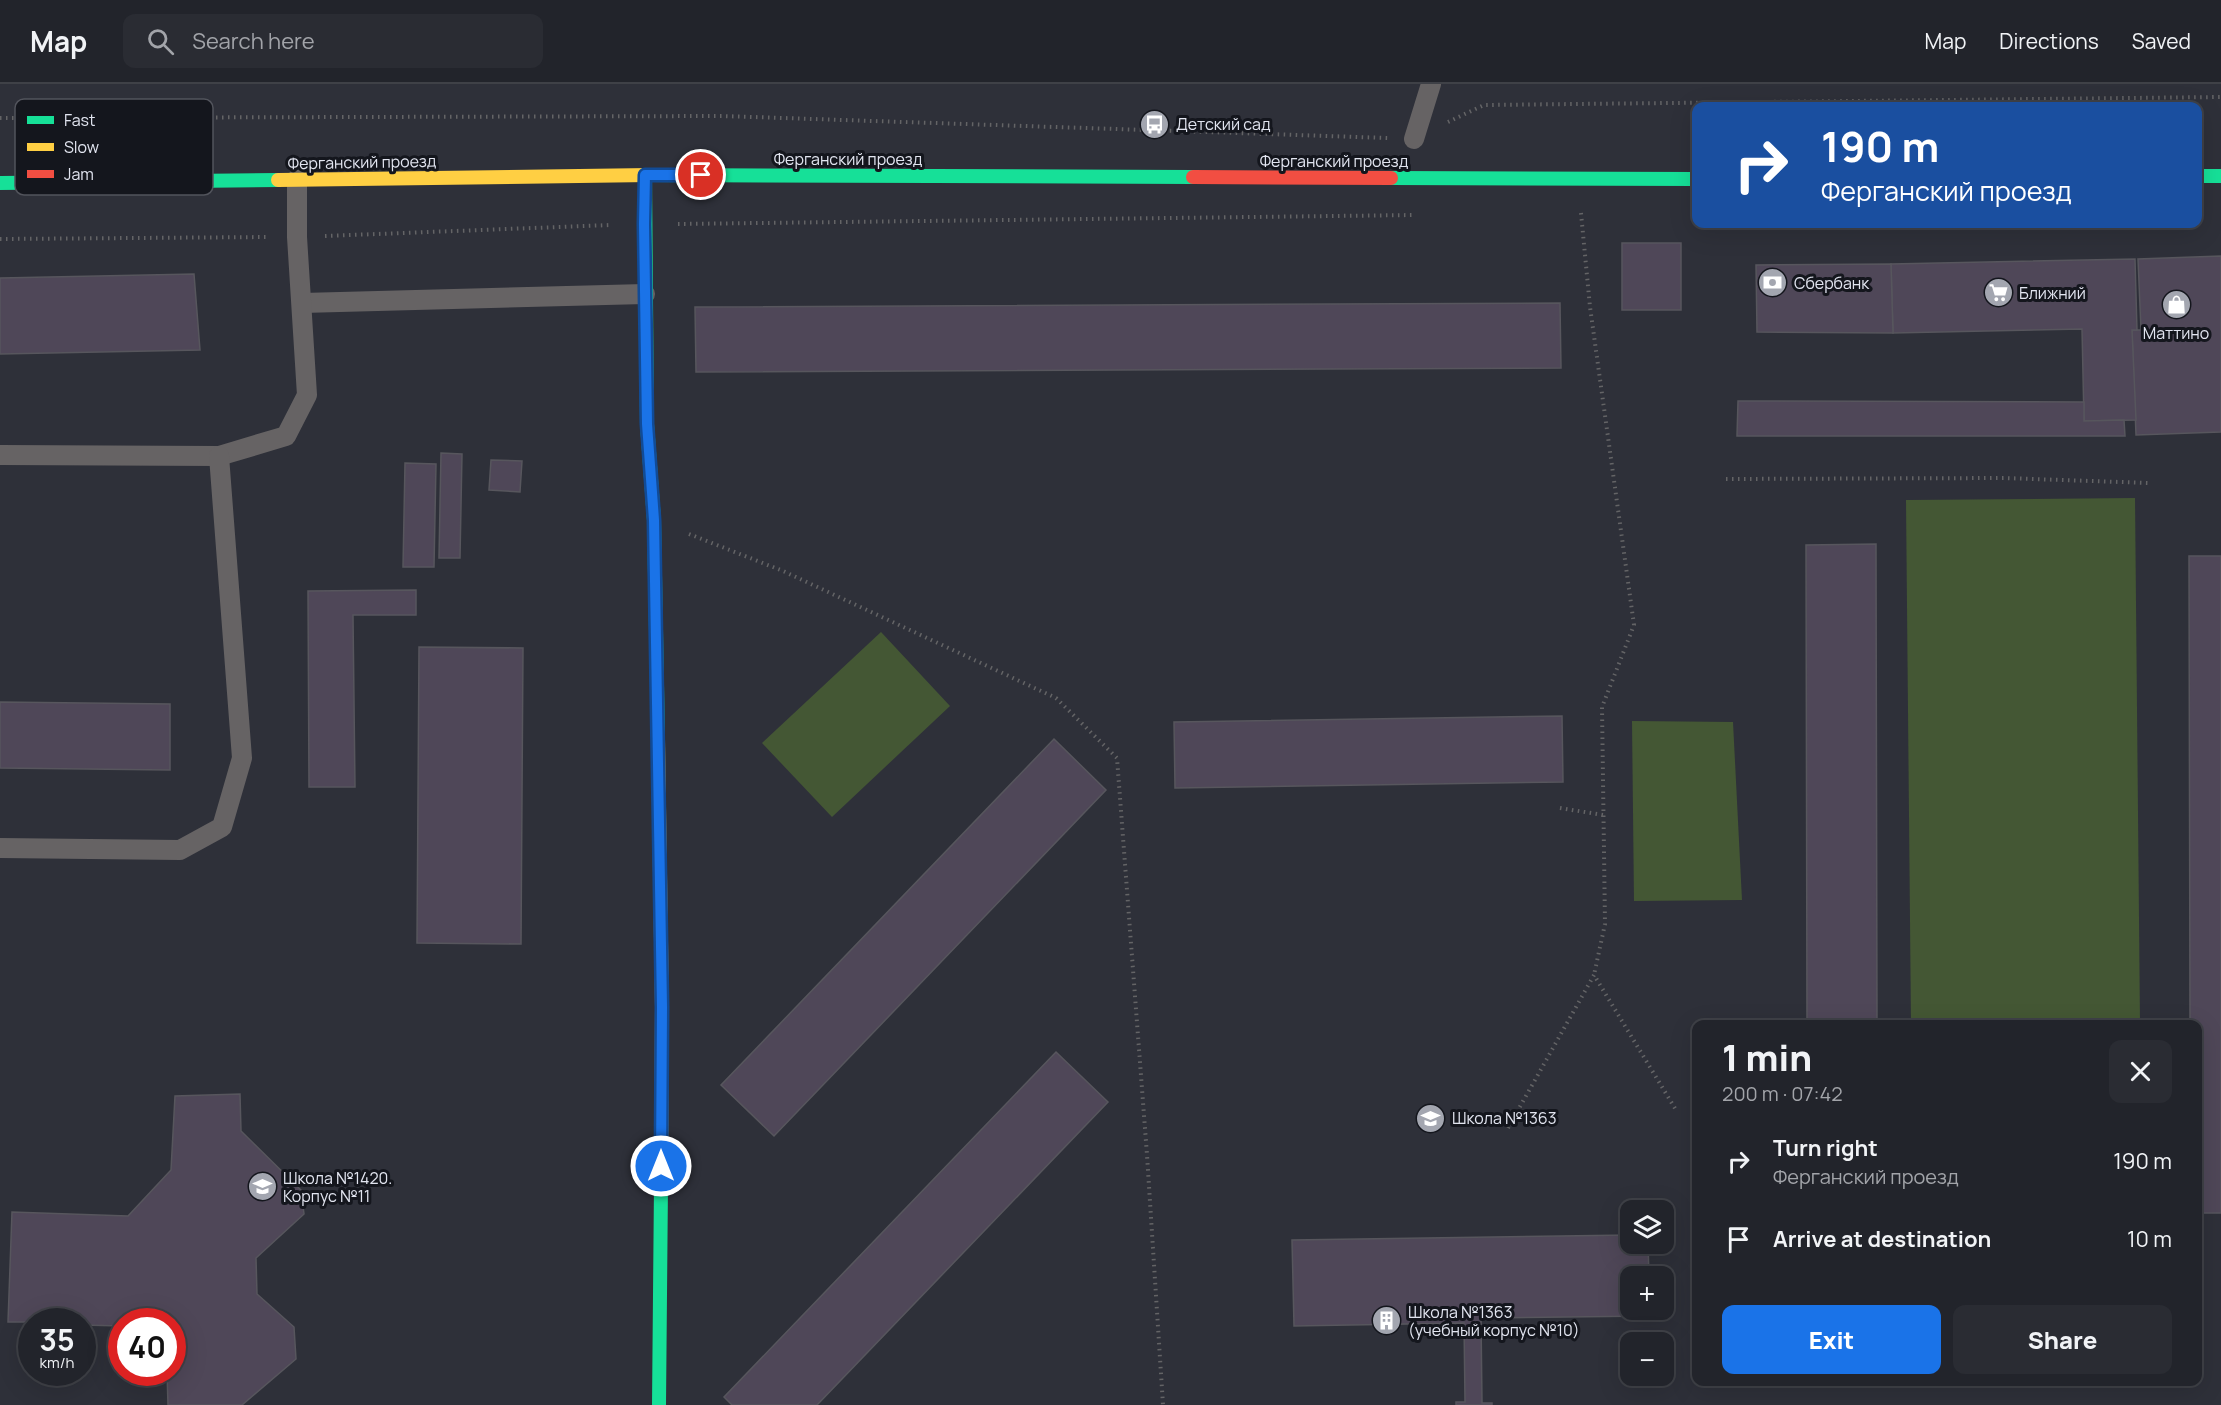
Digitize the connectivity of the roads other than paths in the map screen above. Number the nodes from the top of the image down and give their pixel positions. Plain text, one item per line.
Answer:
1 (1431, 84) edge
2 (1414, 139) road end
3 (645, 175) junction
4 (2202, 176) edge
5 (2221, 176) edge
6 (297, 179) junction
7 (1692, 179) edge
8 (213, 180) edge
9 (0, 183) edge
10 (15, 183) edge
11 (645, 294) junction
12 (302, 303) junction
13 (0, 455) edge
14 (219, 456) junction
15 (0, 848) edge
16 (659, 1405) edge

1 - 2 lane
3 - 6 street, Ферганский проезд
3 - 7 street, Ферганский проезд
3 - 11 street
4 - 5 street
6 - 8 street, Ферганский проезд
6 - 12 lane
9 - 10 street, Ферганский проезд
11 - 12 lane
11 - 16 street
12 - 14 lane
13 - 14 lane
14 - 15 lane

